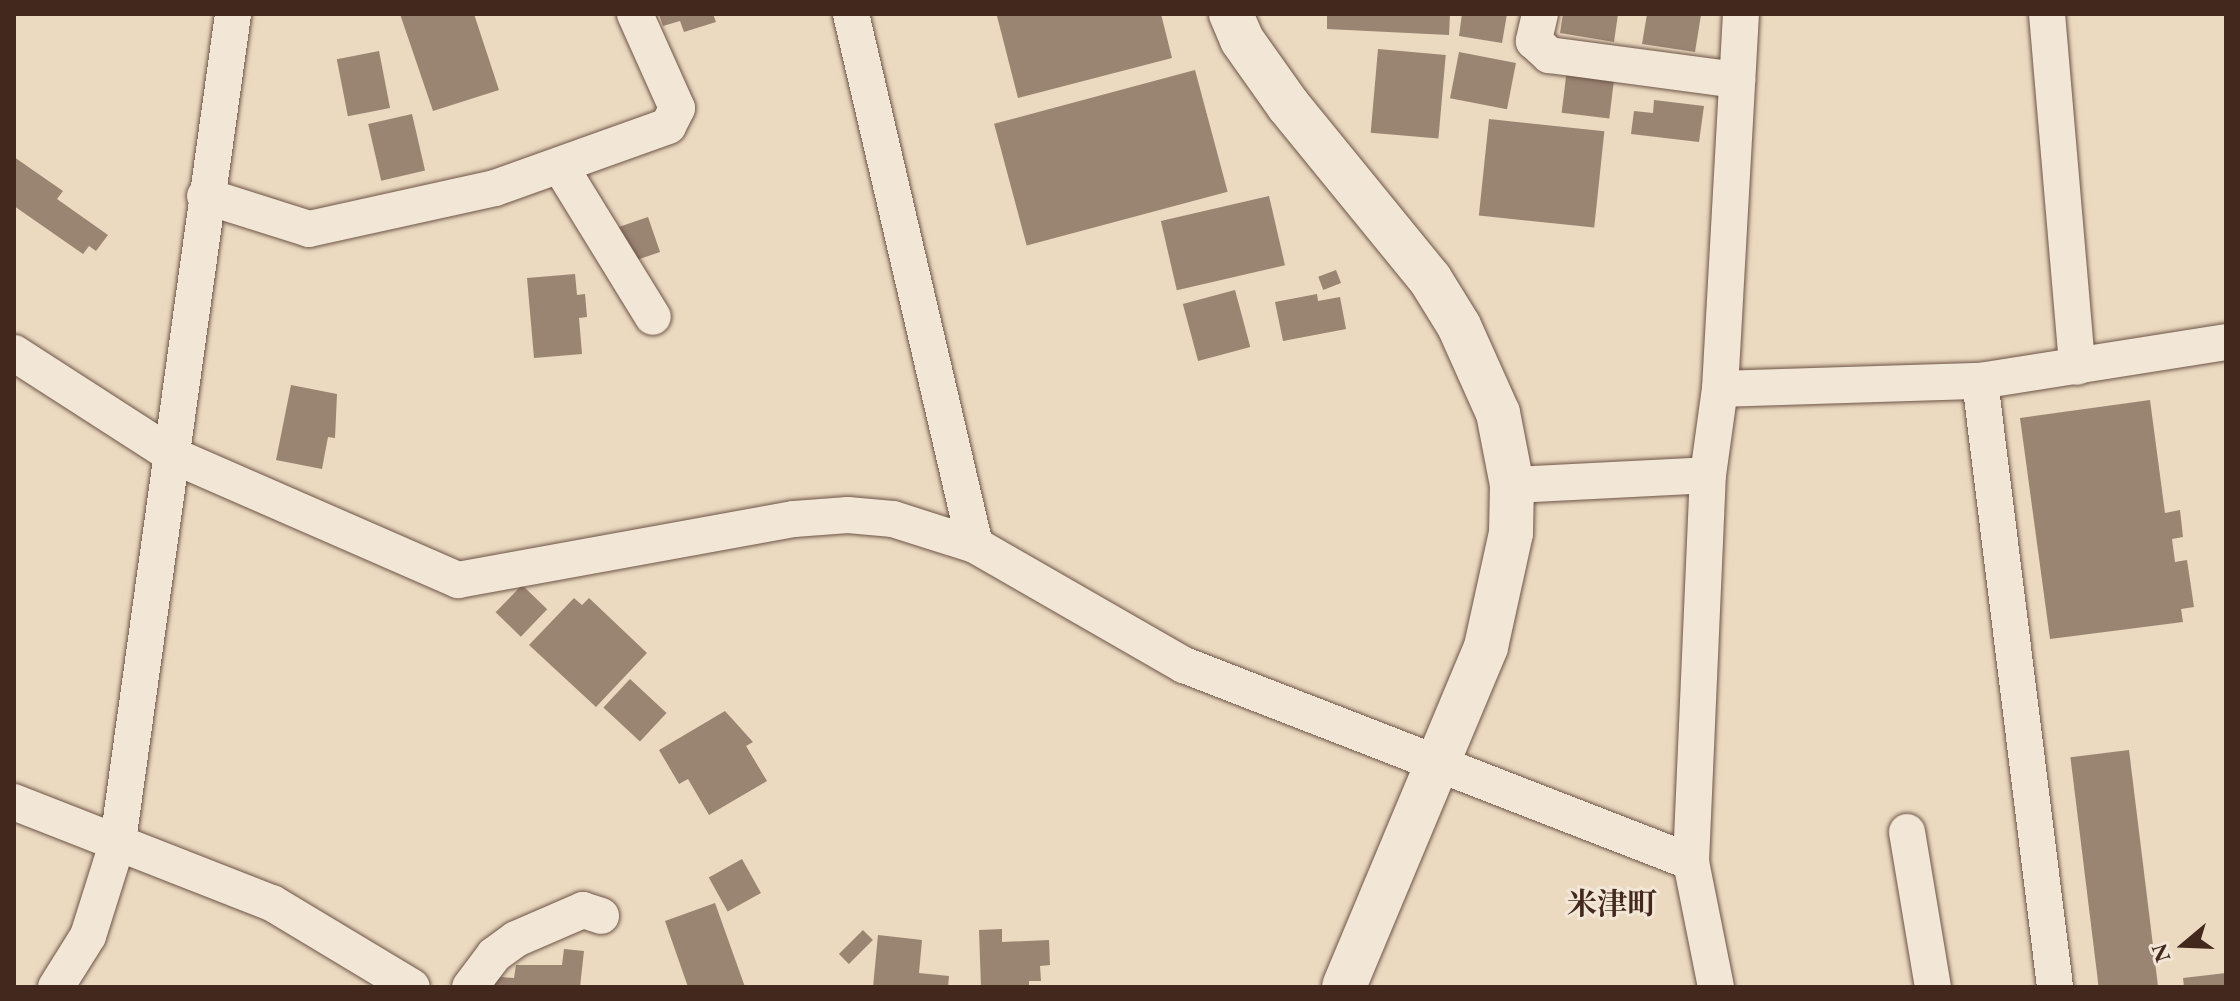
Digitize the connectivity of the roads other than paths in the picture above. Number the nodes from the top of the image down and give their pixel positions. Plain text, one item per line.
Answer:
1 (233, 14) edge
2 (635, 14) edge
3 (851, 14) edge
4 (1231, 14) edge
5 (1540, 14) edge
6 (1741, 14) edge
7 (2047, 14) edge
8 (1737, 80) junction
9 (560, 166) junction
10 (205, 196) junction
11 (653, 317) dead end
12 (2226, 342) edge
13 (14, 353) edge
14 (2077, 367) junction
15 (1980, 381) junction
16 (1720, 389) junction
17 (174, 456) junction
18 (1708, 475) junction
19 (1512, 485) junction
20 (975, 545) junction
21 (1439, 763) junction
22 (14, 802) edge
23 (1907, 832) dead end
24 (118, 841) junction
25 (1691, 862) junction
26 (601, 916) dead end
27 (56, 987) edge
28 (412, 987) edge
29 (470, 987) edge
30 (1344, 987) edge
31 (1716, 987) edge
32 (1933, 987) edge
33 (2055, 987) edge

1 - 10 street
2 - 9 street
3 - 20 street
4 - 19 street
5 - 8 street
6 - 8 street
7 - 14 street
8 - 16 street
9 - 10 street
9 - 11 street
10 - 17 street
12 - 14 street
13 - 17 street
14 - 15 street
15 - 16 street
15 - 33 street
16 - 18 street
17 - 20 street
17 - 24 street
18 - 19 street
18 - 25 street
19 - 21 street
20 - 21 street
21 - 25 street
21 - 30 street
22 - 24 street
23 - 32 street
24 - 27 street
24 - 28 street
25 - 31 street
26 - 29 street

